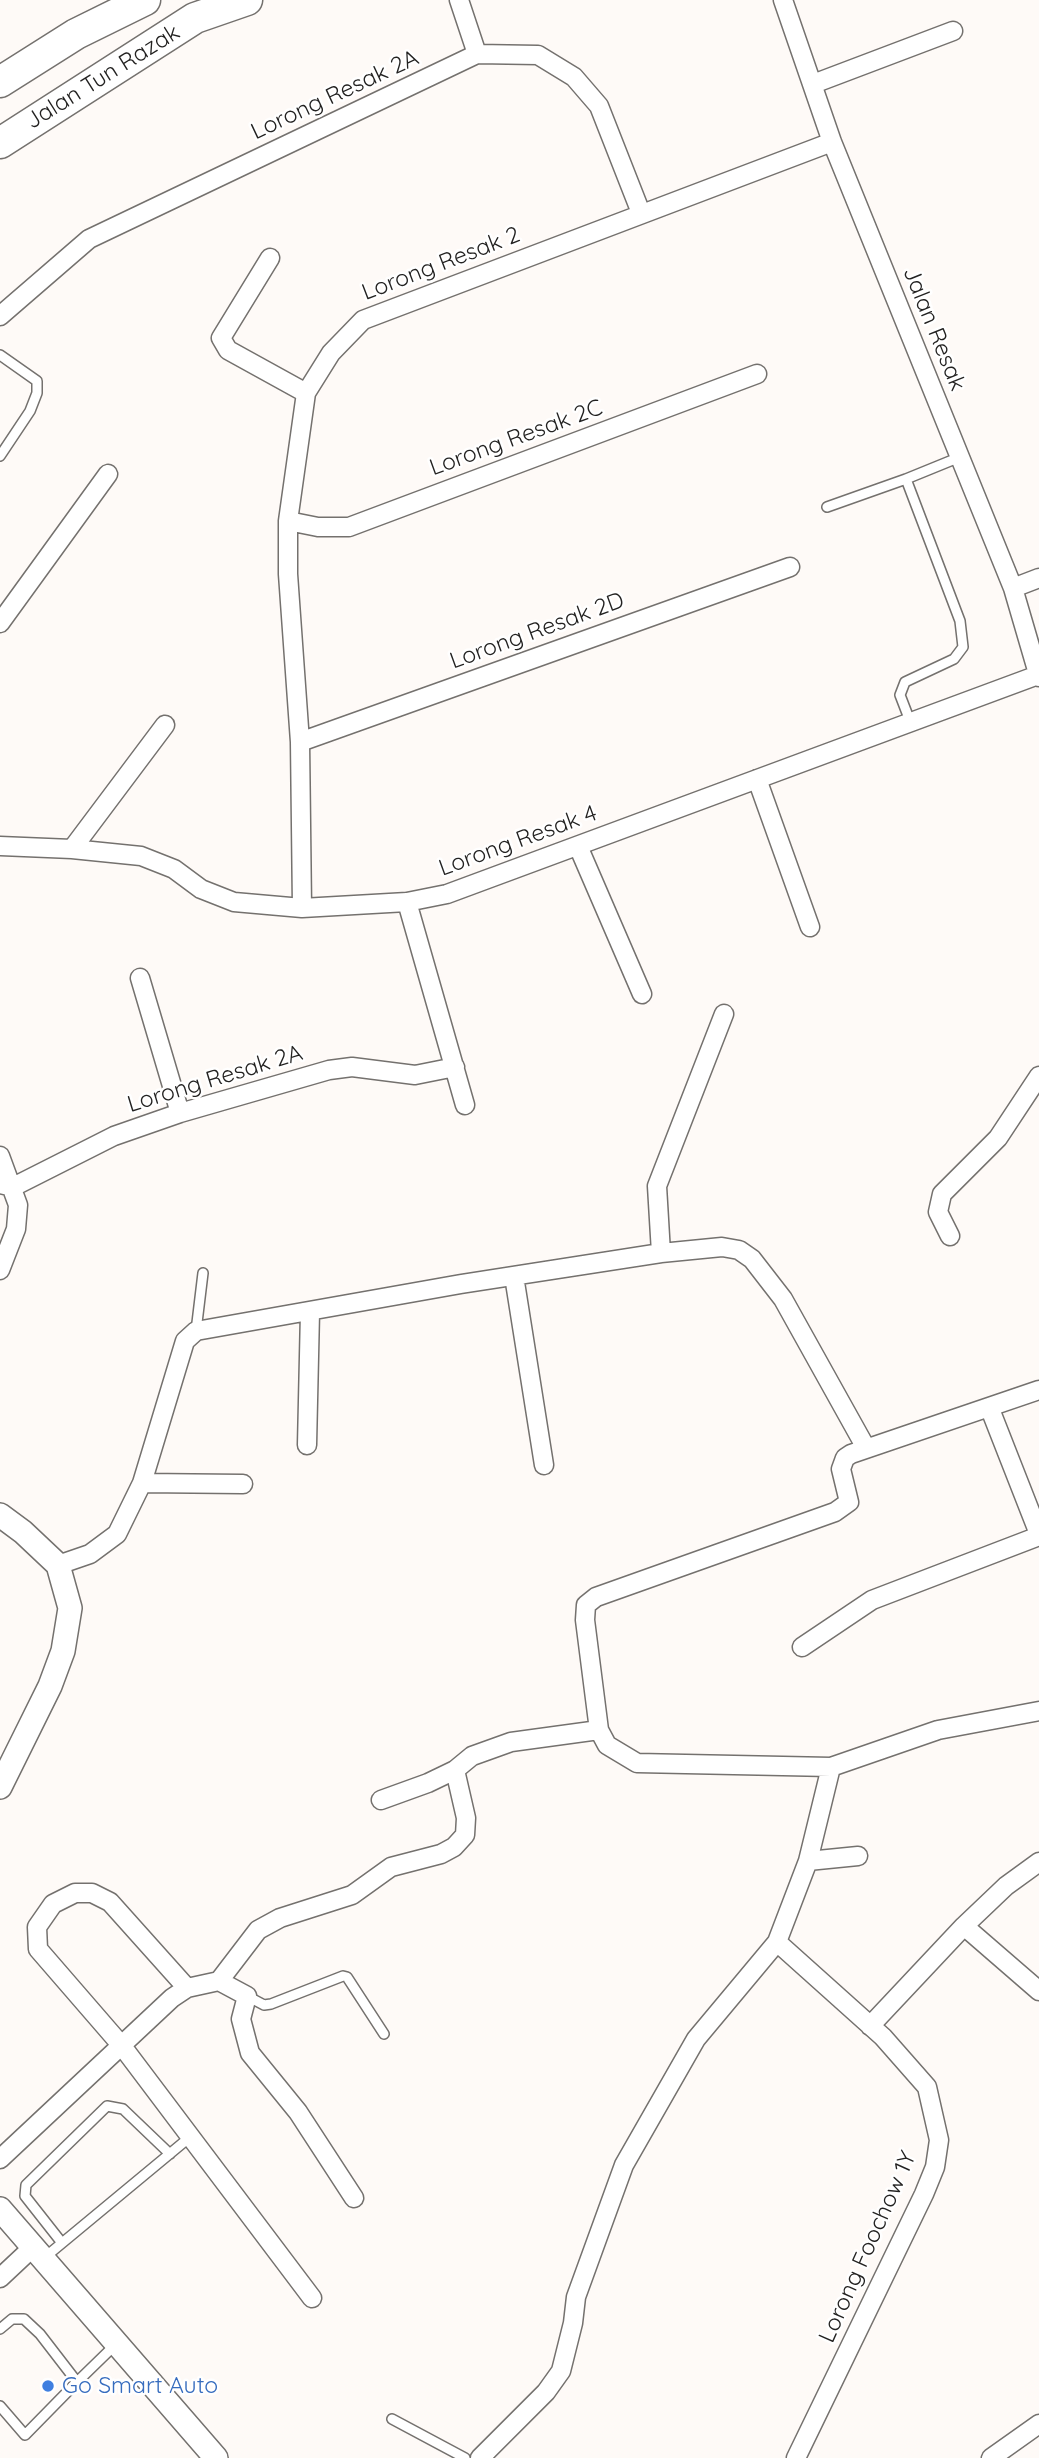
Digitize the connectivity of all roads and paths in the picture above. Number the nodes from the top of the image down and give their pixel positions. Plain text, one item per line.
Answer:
1 (145, 0) edge
2 (247, 0) edge
3 (459, 0) edge
4 (783, 0) edge
5 (953, 31) dead end
6 (477, 54) junction
7 (0, 82) edge
8 (813, 84) junction
9 (832, 142) junction
10 (0, 143) edge
11 (641, 213) junction
12 (270, 258) dead end
13 (0, 316) edge
14 (0, 355) edge
15 (757, 374) dead end
16 (306, 393) junction
17 (0, 456) edge
18 (960, 457) junction
19 (108, 474) dead end
20 (906, 479) junction
21 (827, 507) dead end
22 (288, 521) junction
23 (790, 567) dead end
24 (1039, 578) edge
25 (1013, 588) junction
26 (0, 623) edge
27 (1039, 676) edge
28 (910, 721) junction
29 (165, 725) dead end
30 (300, 741) junction
31 (757, 779) junction
32 (0, 846) edge
33 (578, 846) junction
34 (72, 849) junction
35 (407, 902) junction
36 (302, 908) junction
37 (810, 927) dead end
38 (140, 978) dead end
39 (642, 994) dead end
40 (724, 1014) dead end
41 (455, 1067) junction
42 (1039, 1076) edge
43 (465, 1105) dead end
44 (180, 1113) junction
45 (0, 1156) edge
46 (6, 1185) edge
47 (950, 1236) dead end
48 (661, 1253) junction
49 (0, 1270) edge
50 (203, 1273) dead end
51 (514, 1276) junction
52 (310, 1312) junction
53 (195, 1331) junction
54 (1039, 1391) edge
55 (990, 1409) junction
56 (307, 1445) dead end
57 (866, 1448) junction
58 (544, 1465) dead end
59 (142, 1483) junction
60 (243, 1484) dead end
61 (0, 1515) edge
62 (1039, 1535) edge
63 (58, 1565) junction
64 (803, 1647) dead end
65 (1039, 1710) edge
66 (599, 1730) junction
67 (831, 1767) junction
68 (455, 1770) junction
69 (0, 1787) edge
70 (381, 1800) dead end
71 (858, 1856) dead end
72 (808, 1861) junction
73 (1039, 1862) edge
74 (964, 1926) junction
75 (777, 1942) junction
76 (219, 1981) junction
77 (187, 1988) junction
78 (1039, 1992) edge
79 (247, 1996) junction
80 (870, 2026) junction
81 (384, 2034) dead end
82 (122, 2046) junction
83 (190, 2137) junction
84 (170, 2154) junction
85 (0, 2159) edge
86 (354, 2197) dead end
87 (0, 2208) edge
88 (62, 2243) junction
89 (37, 2254) junction
90 (0, 2278) edge
91 (312, 2298) dead end
92 (0, 2329) edge
93 (116, 2344) junction
94 (77, 2382) junction
95 (0, 2406) edge
96 (392, 2419) dead end
97 (1039, 2424) edge
98 (216, 2458) edge
99 (465, 2458) edge
100 (480, 2458) edge
101 (796, 2458) edge
102 (991, 2458) edge

1 - 7 highway, Jalan Tun Razak
2 - 10 highway, Jalan Tun Razak
3 - 6 street
4 - 8 street, Jalan Resak
5 - 8 street
6 - 11 street, Lorong Resak 2A
6 - 13 street, Lorong Resak 2A
8 - 9 street, Jalan Resak
9 - 11 street, Lorong Resak 2
9 - 18 street, Jalan Resak
11 - 16 street, Lorong Resak 2
12 - 16 street
14 - 17 lane
15 - 22 street, Lorong Resak 2C
16 - 22 street, Lorong Resak 2
18 - 20 lane
18 - 25 street, Jalan Resak
19 - 26 street
20 - 21 lane
20 - 28 lane
22 - 30 street, Lorong Resak 2
23 - 30 street, Lorong Resak 2D
24 - 25 street
25 - 27 street, Jalan Resak
27 - 28 street, Lorong Resak 4
28 - 31 street, Lorong Resak 4
29 - 34 street
30 - 36 street, Lorong Resak 2
31 - 33 street, Lorong Resak 4
31 - 37 street
32 - 34 street, Lorong Resak 4
33 - 35 street, Lorong Resak 4
33 - 39 street
34 - 36 street, Lorong Resak 4
35 - 36 street, Lorong Resak 4
35 - 41 street
38 - 44 street
40 - 48 street
41 - 43 street
41 - 44 street, Lorong Resak 2A
42 - 47 street
44 - 46 street, Lorong Resak 2A
45 - 46 street
46 - 49 street
48 - 51 street
48 - 57 street
50 - 53 lane
51 - 52 street
51 - 58 street
52 - 53 street
52 - 56 street
53 - 59 street
54 - 55 street
55 - 57 street
55 - 62 street
57 - 66 street
59 - 60 street
59 - 63 street
61 - 63 street
62 - 64 street
63 - 69 street
65 - 67 street
66 - 67 street
66 - 68 street
67 - 72 street
68 - 70 street
68 - 76 street
71 - 72 street
72 - 75 street
73 - 74 street
74 - 78 street
74 - 80 street
75 - 80 street, Lorong Foochow 1Y
75 - 100 street
76 - 77 street
76 - 79 street
77 - 82 street
77 - 82 street
79 - 81 lane
79 - 86 street
80 - 101 street, Lorong Foochow 1Y
82 - 83 street
82 - 85 street
83 - 84 lane
83 - 91 street
84 - 88 lane
84 - 88 lane
87 - 89 street
88 - 89 lane
89 - 90 street
89 - 93 street
92 - 94 lane
93 - 94 lane
93 - 98 street
94 - 95 lane
96 - 99 lane
97 - 102 street

